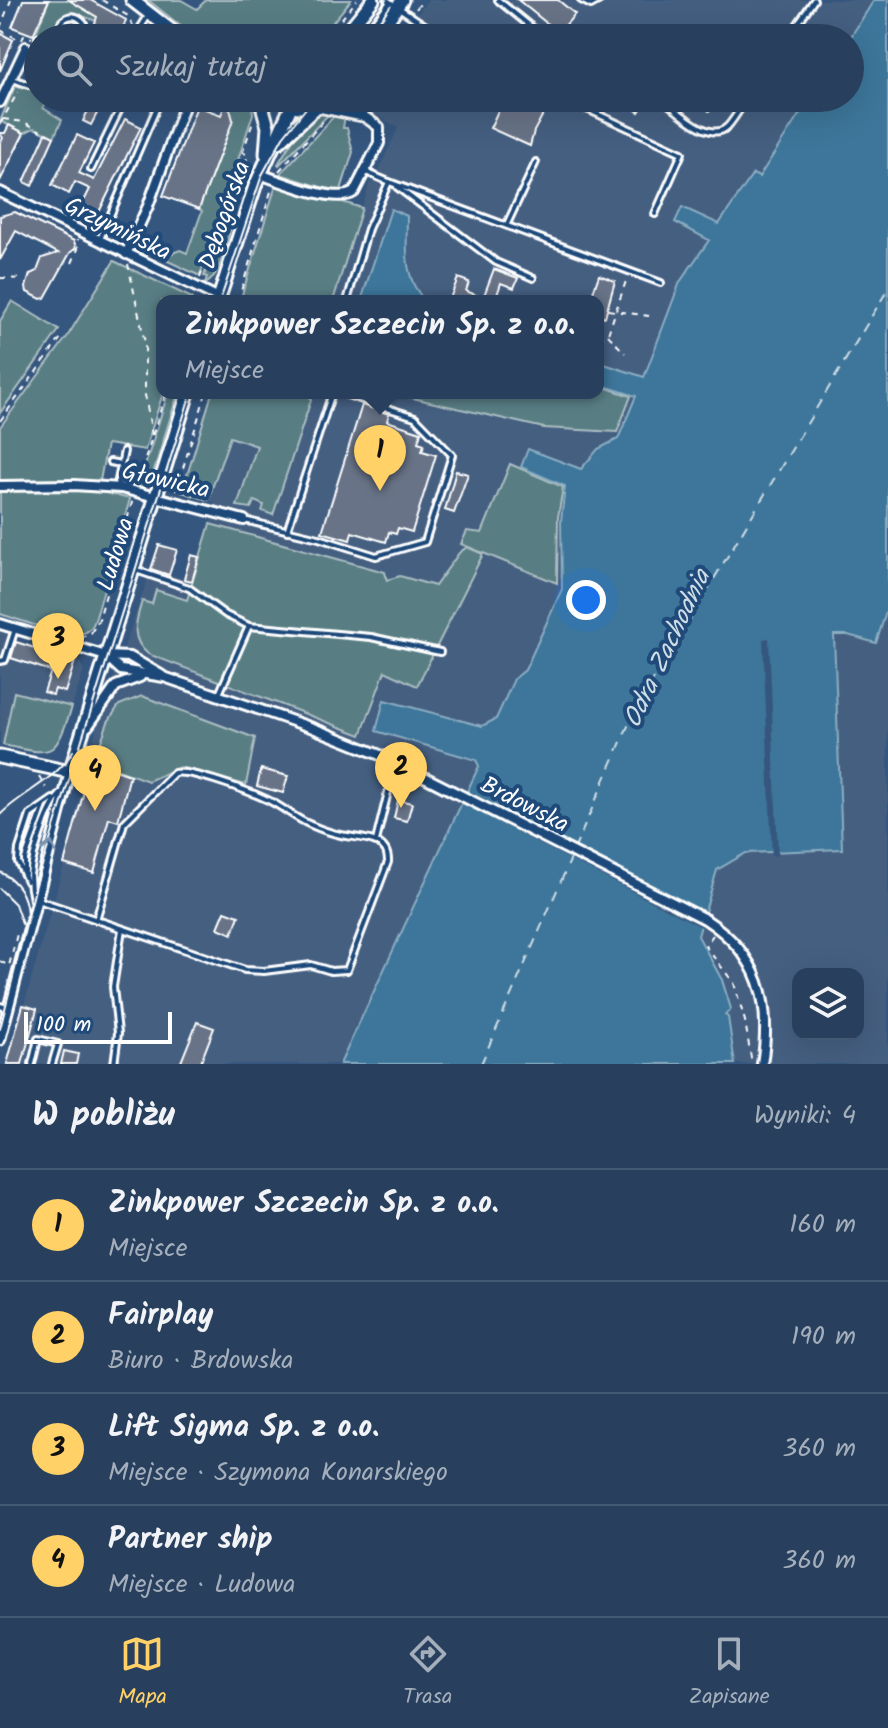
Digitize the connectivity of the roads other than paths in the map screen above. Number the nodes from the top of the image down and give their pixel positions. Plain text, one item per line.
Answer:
1 (132, 0) edge
2 (373, 0) edge
3 (498, 0) edge
4 (581, 0) edge
5 (600, 0) edge
6 (814, 0) edge
7 (394, 2) edge
8 (150, 13) junction
9 (61, 24) edge
10 (84, 24) edge
11 (143, 24) edge
12 (164, 24) edge
13 (353, 24) edge
14 (374, 24) edge
15 (383, 24) edge
16 (425, 24) edge
17 (528, 24) edge
18 (798, 24) edge
19 (24, 51) edge
20 (11, 78) junction
21 (24, 83) edge
22 (0, 102) edge
23 (119, 112) edge
24 (155, 112) edge
25 (182, 112) edge
26 (261, 112) edge
27 (288, 112) edge
28 (305, 112) edge
29 (342, 112) edge
30 (593, 112) edge
31 (680, 112) edge
32 (737, 112) edge
33 (279, 141) junction
34 (536, 162) dead end
35 (91, 169) dead end
36 (366, 172) junction
37 (260, 174) junction
38 (389, 182) junction
39 (0, 192) edge
40 (655, 214) dead end
41 (507, 224) junction
42 (99, 241) junction
43 (126, 254) junction
44 (533, 278) dead end
45 (661, 283) dead end
46 (208, 295) edge
47 (220, 295) edge
48 (349, 295) edge
49 (186, 399) edge
50 (330, 399) edge
51 (360, 399) edge
52 (124, 451) dead end
53 (110, 462) dead end
54 (121, 464) junction
55 (0, 486) edge
56 (117, 488) junction
57 (156, 496) junction
58 (244, 520) joint
59 (287, 531) junction
60 (133, 570) junction
61 (0, 624) edge
62 (249, 626) junction
63 (15, 629) junction
64 (440, 652) dead end
65 (106, 656) junction
66 (0, 661) edge
67 (150, 676) junction
68 (164, 677) junction
69 (219, 696) junction
70 (81, 736) junction
71 (0, 757) edge
72 (70, 772) junction
73 (62, 791) junction
74 (388, 792) dead end
75 (50, 801) junction
76 (376, 841) junction
77 (27, 881) junction
78 (34, 900) junction
79 (96, 920) junction
80 (122, 929) junction
81 (4, 1007) edge
82 (0, 1040) edge
83 (32, 1064) edge
84 (52, 1064) edge
85 (114, 1064) edge
86 (762, 1064) edge

1 - 8 street
2 - 13 street
3 - 17 lane
4 - 5 lane
6 - 18 lane
7 - 14 lane
7 - 15 street
7 - 16 lane
8 - 11 lane
8 - 12 street
9 - 10 lane
19 - 20 street
20 - 21 lane
20 - 22 street
23 - 35 lane
24 - 42 lane
25 - 43 street
26 - 37 street
27 - 33 street, Dębogórska
28 - 33 street, Dębogórska
29 - 36 street
30 - 40 lane
31 - 32 lane
33 - 37 street, Dębogórska
34 - 41 lane
36 - 37 street
36 - 38 lane
37 - 47 street, Dębogórska
38 - 41 lane
38 - 44 lane
38 - 48 lane
39 - 42 street, Grzymińska
41 - 45 lane
42 - 43 street, Grzymińska
43 - 46 street, Grzymińska
49 - 57 street
50 - 59 lane
51 - 59 lane, Głowicka
52 - 54 lane
53 - 54 lane
54 - 56 lane
55 - 56 street, Głowicka
56 - 57 street, Głowicka
57 - 58 street, Głowicka
57 - 60 street, Ludowa
58 - 59 lane, Głowicka
60 - 62 lane
60 - 65 street, Ludowa
61 - 63 street
62 - 64 lane
62 - 69 lane
63 - 65 street
63 - 66 lane
65 - 67 street, Brdowska
65 - 68 street, Brdowska
65 - 70 street, Ludowa
67 - 68 street, Brdowska
67 - 70 street, Brdowska
68 - 69 street, Brdowska
69 - 86 street, Brdowska
70 - 72 street, Ludowa
71 - 72 street
72 - 73 street, Ludowa
73 - 75 lane
73 - 78 street, Ludowa
74 - 76 lane
75 - 77 lane
75 - 77 lane
76 - 79 lane
76 - 80 lane
77 - 78 lane
78 - 79 lane
78 - 81 street, Ludowa
79 - 80 lane
80 - 85 lane
81 - 82 street, Ludowa
83 - 84 lane

